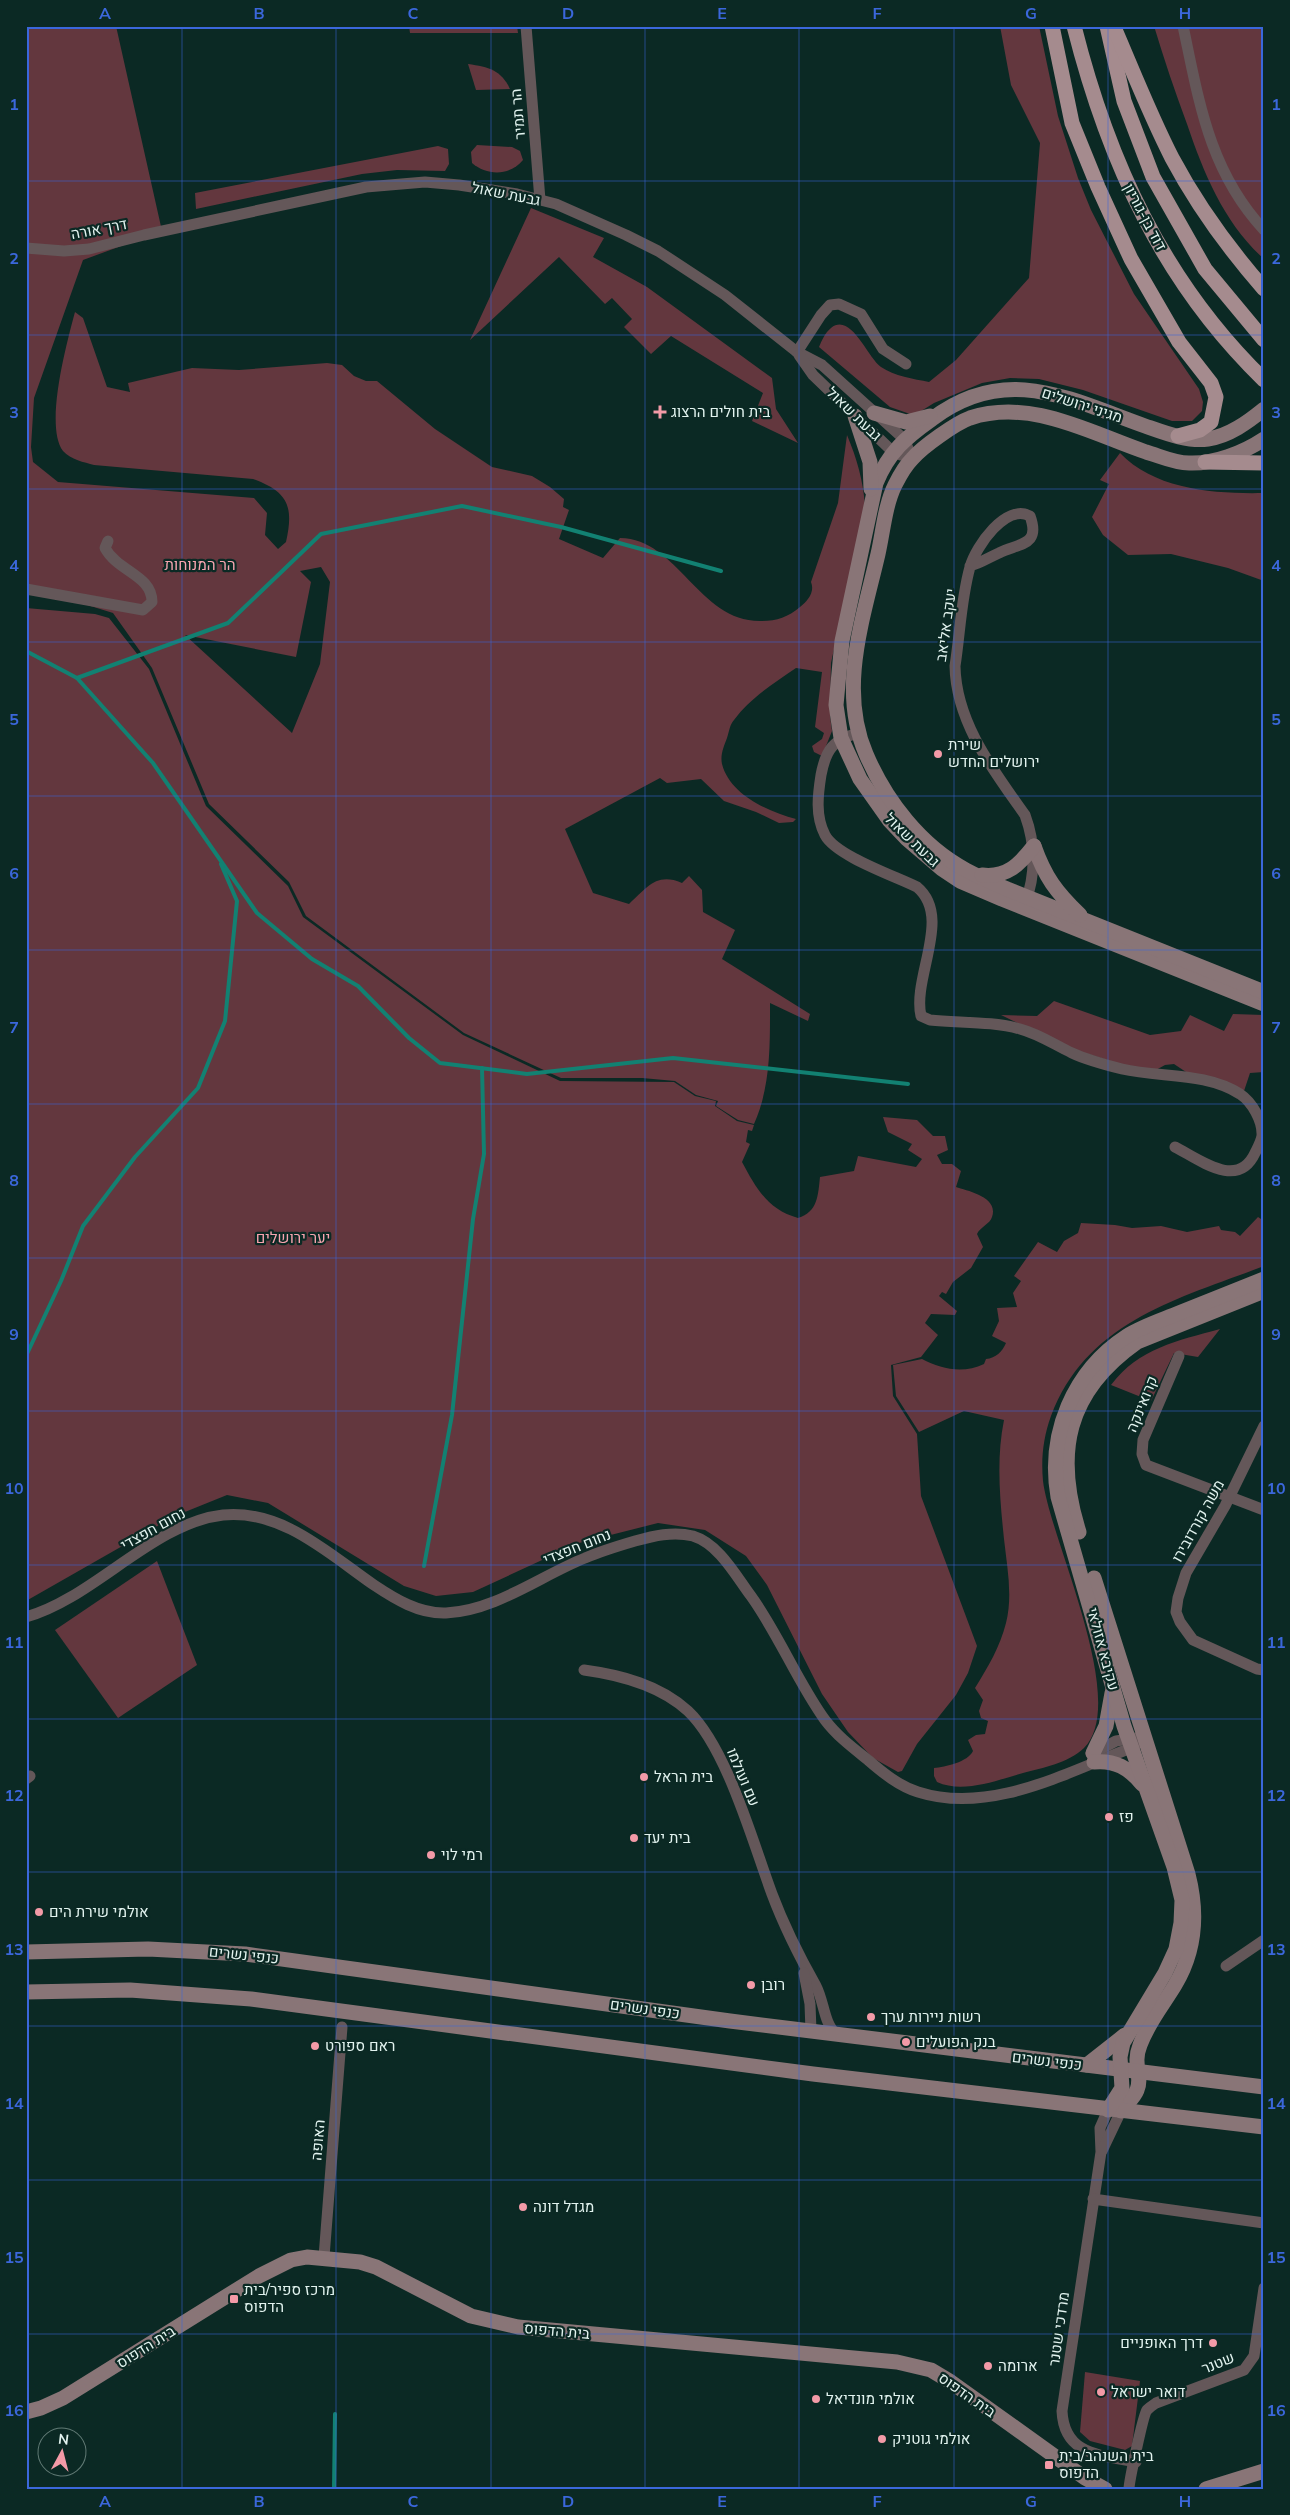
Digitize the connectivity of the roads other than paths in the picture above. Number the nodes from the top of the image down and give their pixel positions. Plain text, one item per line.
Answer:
1 (526, 26) edge
2 (1052, 26) edge
3 (1074, 26) edge
4 (1107, 26) edge
5 (1113, 26) edge
6 (1182, 26) edge
7 (540, 200) junction
8 (176, 228) joint
9 (1264, 230) edge
10 (26, 248) edge
11 (1264, 289) edge
12 (1264, 340) edge
13 (797, 352) junction
14 (906, 364) dead end
15 (1264, 380) edge
16 (1264, 409) edge
17 (943, 410) junction
18 (874, 413) junction
19 (855, 416) junction
20 (1178, 436) junction
21 (904, 439) junction
22 (1264, 439) edge
23 (893, 452) junction
24 (912, 458) junction
25 (1205, 462) junction
26 (1264, 463) edge
27 (870, 507) junction
28 (108, 541) dead end
29 (970, 566) junction
30 (26, 589) edge
31 (858, 733) junction
32 (841, 738) junction
33 (1034, 846) junction
34 (975, 875) junction
35 (1026, 903) junction
36 (1086, 921) junction
37 (1264, 992) edge
38 (1264, 1004) edge
39 (1174, 1147) dead end
40 (1264, 1279) edge
41 (1264, 1291) edge
42 (1179, 1356) dead end
43 (1264, 1426) edge
44 (1229, 1497) junction
45 (1264, 1510) edge
46 (26, 1617) edge
47 (584, 1670) dead end
48 (1264, 1670) edge
49 (1113, 1684) junction
50 (1144, 1738) junction
51 (1130, 1743) junction
52 (1093, 1758) junction
53 (1144, 1788) junction
54 (1264, 1940) edge
55 (26, 1952) edge
56 (803, 1966) junction
57 (1226, 1966) dead end
58 (26, 1992) edge
59 (342, 2027) dead end
60 (811, 2031) junction
61 (836, 2034) junction
62 (1128, 2034) junction
63 (1143, 2037) junction
64 (1087, 2065) junction
65 (1121, 2069) junction
66 (1138, 2071) junction
67 (1166, 2074) junction
68 (1264, 2086) edge
69 (1114, 2111) junction
70 (1264, 2127) edge
71 (1093, 2199) junction
72 (1264, 2223) edge
73 (324, 2256) junction
74 (1264, 2288) edge
75 (26, 2412) edge
76 (1136, 2462) junction
77 (1264, 2471) edge
78 (1105, 2489) edge
79 (1130, 2489) edge
80 (1134, 2489) edge
81 (1206, 2489) edge

1 - 7 street, הר תמיר
2 - 20 main road
3 - 15 main road, דוד בן-גוריון
4 - 12 main road, דוד בן-גוריון
5 - 11 main road
6 - 9 street
7 - 8 street, גבעת שאול
7 - 13 street, גבעת שאול
8 - 10 street, דרך אורה
13 - 14 street
13 - 18 street, גבעת שאול
13 - 19 street, גבעת שאול
16 - 20 street, מגיני ירושלים
17 - 18 street
17 - 20 street, מגיני ירושלים
17 - 21 street, מגיני ירושלים
18 - 21 street, גבעת שאול
19 - 23 street, גבעת שאול
19 - 27 street
21 - 23 street, גבעת שאול
21 - 24 street, גבעת שאול
22 - 25 street, מגיני ירושלים
23 - 24 street, גבעת שאול
23 - 27 street, גבעת שאול
24 - 25 street, מגיני ירושלים
24 - 31 street, גבעת שאול
25 - 26 main road
27 - 32 street, גבעת שאול
28 - 30 street
29 - 29 street, יעקב אליאב
29 - 33 street, יעקב אליאב
31 - 32 street
31 - 34 street, גבעת שאול
32 - 35 street, גבעת שאול
32 - 39 street
33 - 34 street
33 - 35 street, יעקב אליאב
33 - 36 street
34 - 35 street, גבעת שאול
35 - 36 street, גבעת שאול
35 - 38 street, גבעת שאול
36 - 37 street, גבעת שאול
40 - 49 street, עקיבא אזולאי
41 - 50 street, עקיבא אזולאי
42 - 44 street, קרואינקה
43 - 44 street, משה קורדובירו
44 - 45 street
44 - 48 street, משה קורדובירו
46 - 52 street, נחום חפצדי
47 - 56 street, עם ועולמו
49 - 51 street, עקיבא אזולאי
49 - 52 street
50 - 51 street, נחום חפצדי
50 - 63 street, עקיבא אזולאי
51 - 52 street, נחום חפצדי
51 - 53 street, עקיבא אזולאי
52 - 53 street
53 - 62 street, עקיבא אזולאי
54 - 57 street
55 - 60 street, כנפי נשרים
56 - 60 street, עם ועולמו
56 - 61 street, עם ועולמו
58 - 69 street
59 - 73 street, האופה
60 - 61 street, כנפי נשרים
61 - 64 street, כנפי נשרים
62 - 64 street
62 - 65 street, עקיבא אזולאי
63 - 66 street, עקיבא אזולאי
63 - 67 street
64 - 65 street, כנפי נשרים
65 - 66 street, כנפי נשרים
65 - 69 street, עקיבא אזולאי
66 - 67 street, כנפי נשרים
66 - 69 street, עקיבא אזולאי
67 - 68 street, כנפי נשרים
69 - 70 street
69 - 71 street, מרדכי שטנר
71 - 72 street
71 - 76 street, מרדכי שטנר
73 - 75 street, בית הדפוס
73 - 78 street, בית הדפוס
74 - 76 street, שטנר
76 - 79 street
76 - 80 street
77 - 81 street

